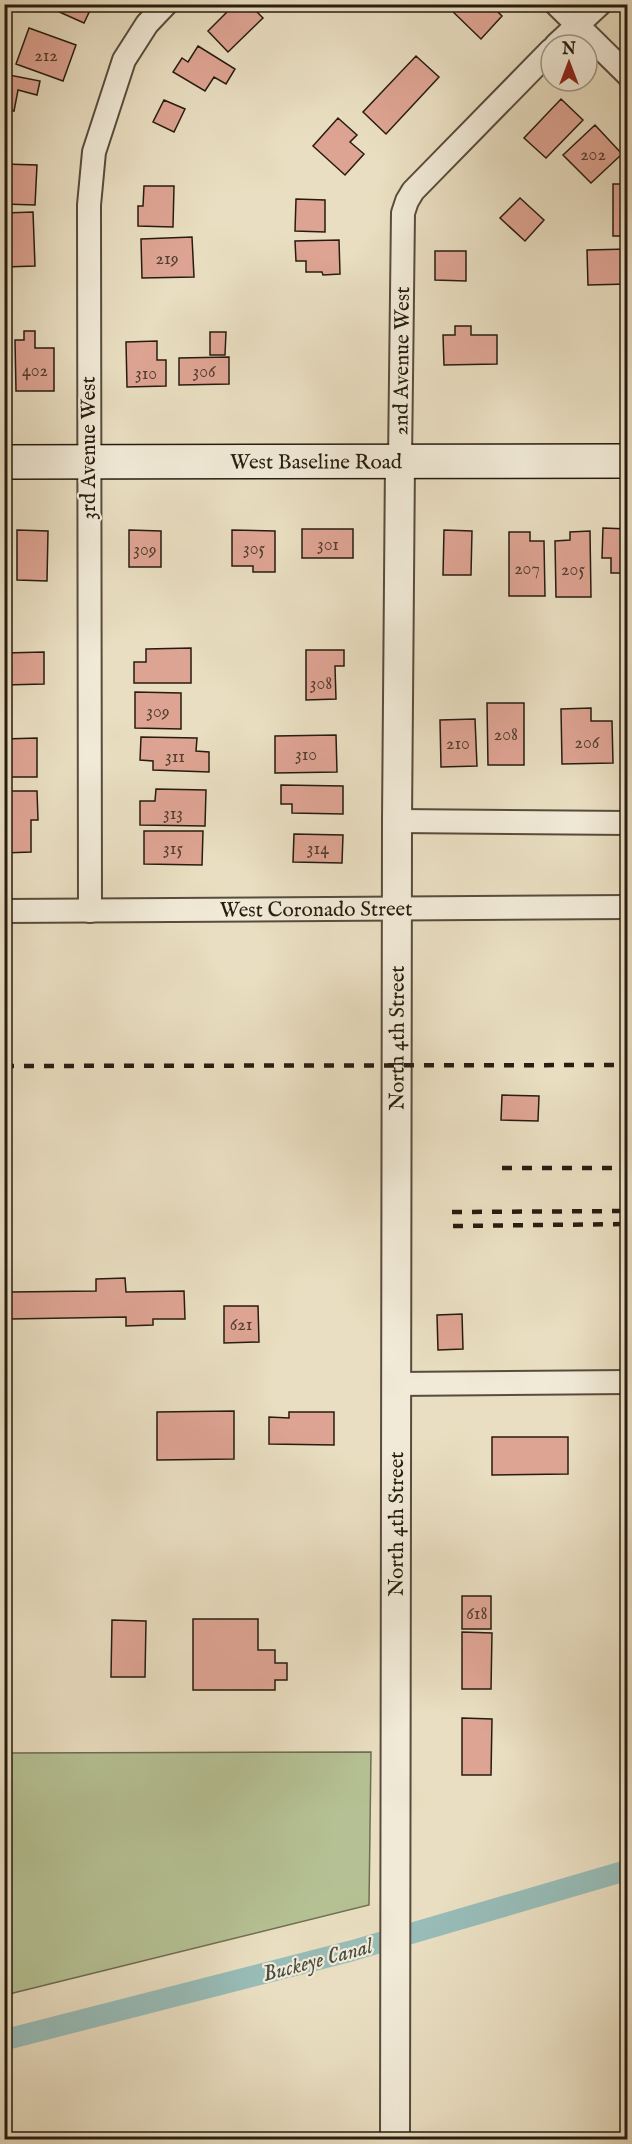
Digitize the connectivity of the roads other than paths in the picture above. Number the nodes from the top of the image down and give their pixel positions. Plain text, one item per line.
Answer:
1 (166, 4) edge
2 (556, 4) edge
3 (600, 4) edge
4 (576, 25) junction
5 (568, 33) edge
6 (539, 62) edge
7 (627, 75) edge
8 (400, 461) junction
9 (627, 461) edge
10 (4, 462) edge
11 (88, 462) junction
12 (398, 821) junction
13 (627, 823) edge
14 (627, 908) edge
15 (398, 909) junction
16 (4, 911) edge
17 (90, 911) junction
18 (627, 1382) edge
19 (396, 1384) junction
20 (395, 2139) edge

1 - 11 street, 3rd Avenue West
2 - 4 street
3 - 4 street
4 - 5 street
4 - 7 street
6 - 8 street, 2nd Avenue West
8 - 9 main road, West Baseline Road
8 - 11 main road, West Baseline Road
8 - 12 street, 2nd Avenue West
10 - 11 main road, West Baseline Road
11 - 17 street, 3rd Avenue West
12 - 13 street
12 - 15 street, 2nd Avenue West
14 - 15 street, West Coronado Street
15 - 17 street, West Coronado Street
15 - 19 street, North 4th Street
16 - 17 street, West Coronado Street
18 - 19 street
19 - 20 street, North 4th Street

